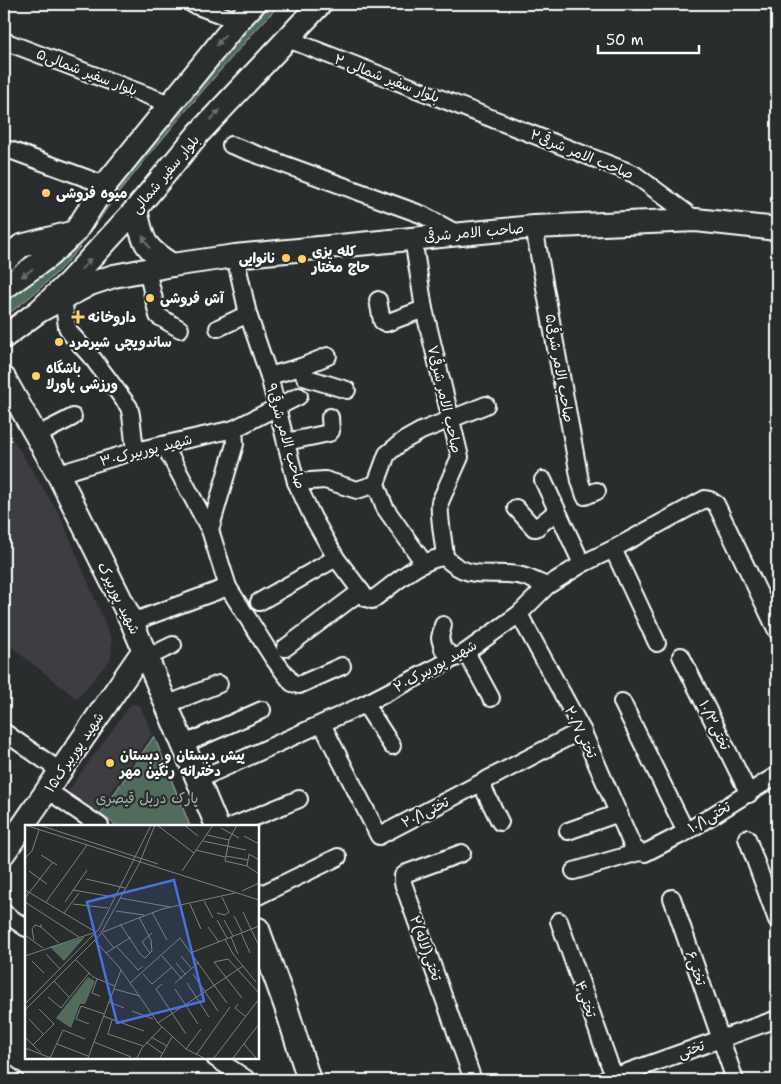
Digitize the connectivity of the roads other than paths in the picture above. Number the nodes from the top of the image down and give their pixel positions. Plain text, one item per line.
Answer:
1 (192, 4) edge
2 (254, 4) edge
3 (320, 4) edge
4 (238, 20) junction
5 (288, 39) junction
6 (4, 41) edge
7 (170, 104) junction
8 (486, 117) joint
9 (231, 145) dead end
10 (10, 150) dead end
11 (104, 185) junction
12 (136, 209) junction
13 (696, 220) junction
14 (534, 227) junction
15 (777, 229) edge
16 (75, 232) junction
17 (456, 233) junction
18 (413, 238) junction
19 (235, 256) junction
20 (4, 261) edge
21 (172, 265) junction
22 (147, 270) junction
23 (4, 288) edge
24 (63, 298) junction
25 (378, 300) dead end
26 (424, 309) junction
27 (39, 311) junction
28 (248, 314) junction
29 (218, 328) dead end
30 (180, 330) dead end
31 (4, 338) edge
32 (328, 356) dead end
33 (301, 367) junction
34 (269, 376) junction
35 (4, 378) edge
36 (347, 390) dead end
37 (299, 396) dead end
38 (486, 406) dead end
39 (277, 407) junction
40 (73, 417) dead end
41 (330, 417) dead end
42 (451, 420) junction
43 (234, 429) junction
44 (36, 436) junction
45 (286, 442) junction
46 (164, 445) junction
47 (135, 451) junction
48 (58, 474) junction
49 (542, 480) dead end
50 (296, 482) junction
51 (376, 484) junction
52 (596, 491) dead end
53 (516, 508) dead end
54 (557, 512) junction
55 (210, 530) junction
56 (614, 549) junction
57 (445, 557) junction
58 (336, 558) junction
59 (424, 563) junction
60 (582, 564) junction
61 (547, 586) junction
62 (228, 587) junction
63 (365, 595) junction
64 (259, 602) dead end
65 (519, 614) junction
66 (132, 622) junction
67 (443, 625) dead end
68 (777, 631) edge
69 (657, 643) dead end
70 (173, 645) dead end
71 (285, 648) dead end
72 (145, 654) junction
73 (461, 655) junction
74 (681, 656) dead end
75 (342, 666) dead end
76 (219, 684) dead end
77 (491, 698) dead end
78 (622, 702) dead end
79 (365, 704) junction
80 (166, 705) junction
81 (262, 710) dead end
82 (322, 724) junction
83 (582, 730) junction
84 (4, 732) edge
85 (182, 745) junction
86 (392, 746) dead end
87 (60, 772) junction
88 (777, 775) edge
89 (197, 780) junction
90 (481, 784) junction
91 (47, 790) junction
92 (749, 794) junction
93 (299, 799) dead end
94 (619, 813) junction
95 (500, 822) dead end
96 (99, 825) edge
97 (217, 825) edge
98 (235, 825) edge
99 (568, 832) dead end
100 (686, 832) junction
101 (747, 838) dead end
102 (639, 852) junction
103 (4, 853) edge
104 (462, 854) dead end
105 (338, 857) dead end
106 (574, 871) dead end
107 (259, 896) edge
108 (672, 898) dead end
109 (4, 913) edge
110 (777, 920) edge
111 (559, 921) dead end
112 (25, 927) edge
113 (259, 932) edge
114 (777, 1019) edge
115 (720, 1038) junction
116 (216, 1059) edge
117 (4, 1072) edge
118 (611, 1079) edge
119 (15, 1080) edge
120 (248, 1080) edge
121 (309, 1080) edge
122 (473, 1080) edge
123 (735, 1080) edge

1 - 4 street
2 - 4 street
3 - 5 street, بلوار سفیر شمالی
4 -> 7 street
5 - 8 street, بلوار سفیر شمالی ۲
12 -> 5 street, بلوار سفیر شمالی
6 - 7 street, بلوار سفیر شمالی۵
7 - 11 street
8 - 13 street, ۲صاحب الامر شرقی
9 - 17 street
10 - 11 street
11 - 16 street
21 -> 12 street
27 -> 12 street, بلوار سفیر شمالی
13 - 14 street, صاحب الامر شرقی
13 - 15 street, صاحب الامر شرقی
14 - 17 street, صاحب الامر شرقی
14 - 52 street, صاحب الامر شرقی۵
16 - 20 street
16 -> 23 street
17 - 18 street, صاحب الامر شرقی
18 - 19 street, صاحب الامر شرقی
18 - 26 street, صاحب الامر شرقی۷
19 - 21 street, صاحب الامر شرقی
19 - 28 street, صاحب الامر شرقی۹
21 - 22 street, صاحب الامر شرقی
22 - 24 street, صاحب الامر شرقی
22 - 30 street
24 - 27 street, صاحب الامر شرقی
24 - 47 street
25 - 26 street
26 - 42 street, صاحب الامر شرقی۷
27 - 31 street, بلوار سفیر شمالی
28 - 29 street
28 - 34 street, صاحب الامر شرقی۹
32 - 33 street
33 - 34 street
33 - 36 street
34 - 39 street, صاحب الامر شرقی۹
35 - 44 street, شهید پوربیرک
37 - 39 street, شهید پوربیرک۳۰
38 - 42 street
39 - 43 street, شهید پوربیرک۳۰
39 - 45 street, صاحب الامر شرقی۹
40 - 44 street
41 - 45 street
42 - 51 street
42 - 57 street, صاحب الامر شرقی۷
43 - 46 street, شهید پوربیرک۳۰
43 - 55 street
44 - 48 street, شهید پوربیرک
45 - 50 street, صاحب الامر شرقی۹
46 - 47 street, شهید پوربیرک۳۰
46 - 55 street
47 - 48 street, شهید پوربیرک۳۰
48 - 66 street, شهید پوربیرک
49 - 54 street
50 - 51 street
50 - 58 street, صاحب الامر شرقی۹
51 - 59 street
53 - 54 street
54 - 60 street
55 - 62 street
56 - 60 street, شهید پوربیرک۲۰
56 - 68 street, شهید پوربیرک۲۰
56 - 69 street
57 - 59 street
57 - 61 street
58 - 63 street, صاحب الامر شرقی۹
58 - 64 street
59 - 63 street
60 - 61 street, شهید پوربیرک۲۰
61 - 65 street, شهید پوربیرک۲۰
62 - 66 street
62 - 75 street
63 - 71 street
65 - 73 street, شهید پوربیرک۲۰
65 - 83 street, تختی۲۰/۷
66 - 72 street, شهید پوربیرک
67 - 73 street
70 - 72 street
72 - 80 street, شهید پوربیرک
72 - 87 street, شهید پوربیرک۱۵
73 - 77 street
73 - 79 street, شهید پوربیرک۲۰
74 - 92 street, تختی۱۰/۳
76 - 80 street
78 - 100 street
79 - 82 street, شهید پوربیرک۲۰
79 - 86 street
80 - 85 street, شهید پوربیرک
81 - 85 street
82 - 89 street, شهید پوربیرک۲۰
82 - 90 street, تختی۲۰/۱
83 - 90 street, تختی۲۰/۱
83 - 94 street, تختی۲۰/۷
84 - 87 street
85 - 89 street, شهید پوربیرک
87 - 91 street, شهید پوربیرک۱۵
88 - 92 street, تختی۱۰/۱
89 - 97 street, شهید پوربیرک
90 - 95 street
91 - 96 street
91 - 103 street, شهید پوربیرک۱۵
92 - 100 street, تختی۱۰/۱
93 - 98 street
94 - 99 street
94 - 102 street, تختی۲۰/۷
100 - 102 street, تختی۱۰/۱
101 - 110 street
102 - 106 street, تختی۱۰/۱
104 - 122 street, ۲تختی(لاله)
105 - 107 street
108 - 115 street, تختی۶
109 - 112 street
111 - 118 street, تختی۴
113 - 121 street
114 - 115 street, تختی
115 - 118 street, تختی
115 - 123 street, تختی۶
116 - 120 street
117 - 119 street

